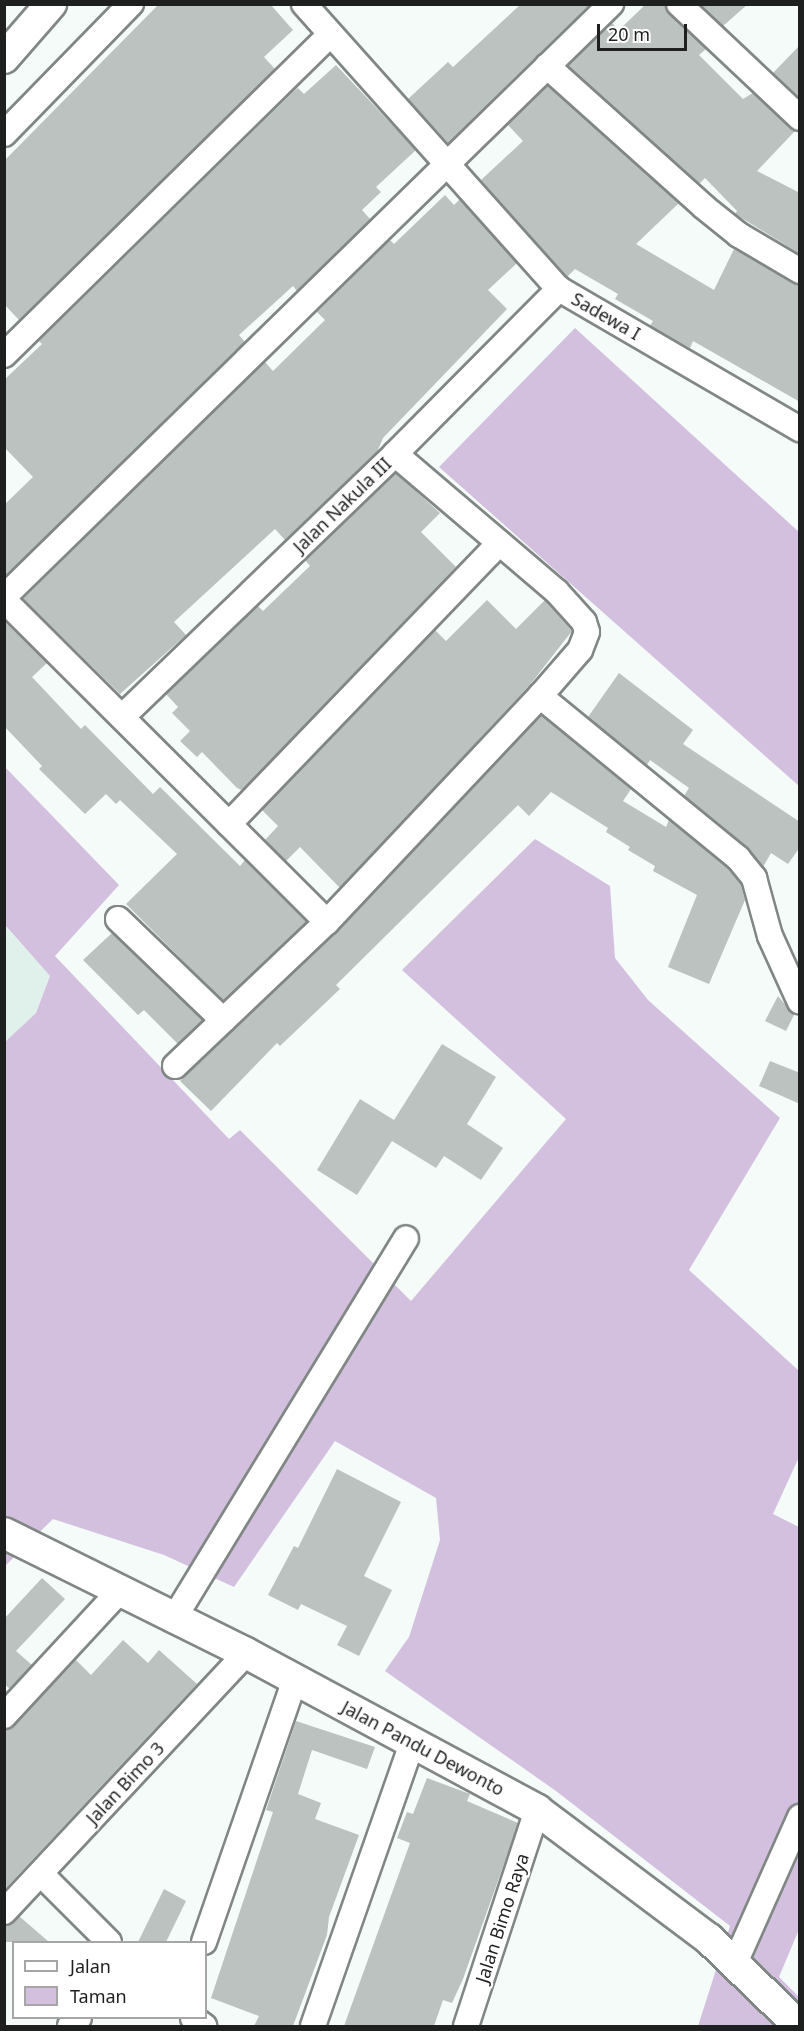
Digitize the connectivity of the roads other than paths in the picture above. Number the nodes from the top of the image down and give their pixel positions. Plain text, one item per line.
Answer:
1 (51, 4) edge
2 (131, 4) edge
3 (304, 4) edge
4 (611, 4) edge
5 (679, 4) edge
6 (330, 34) junction
7 (4, 58) edge
8 (547, 66) junction
9 (800, 118) edge
10 (4, 134) edge
11 (445, 164) junction
12 (800, 271) edge
13 (559, 289) junction
14 (4, 355) edge
15 (800, 429) edge
16 (395, 454) junction
17 (499, 543) junction
18 (4, 598) edge
19 (540, 696) junction
20 (122, 717) junction
21 (229, 824) junction
22 (118, 920) dead end
23 (327, 922) junction
24 (800, 1002) edge
25 (223, 1020) junction
26 (175, 1066) dead end
27 (406, 1239) dead end
28 (4, 1533) edge
29 (119, 1592) junction
30 (173, 1620) junction
31 (246, 1653) junction
32 (295, 1679) junction
33 (4, 1716) edge
34 (413, 1742) junction
35 (537, 1810) junction
36 (800, 1817) edge
37 (41, 1874) junction
38 (4, 1912) edge
39 (108, 1941) edge
40 (204, 1941) edge
41 (735, 1963) junction
42 (314, 2026) edge
43 (466, 2026) edge
44 (799, 2026) edge

1 - 7 street
2 - 10 street
3 - 6 street, Sadewa I
4 - 8 street
5 - 9 street
6 - 11 street, Sadewa I
6 - 14 street
8 - 11 street
8 - 12 street
11 - 13 street, Sadewa I
11 - 18 street
13 - 15 street, Sadewa I
13 - 16 street, Jalan Nakula III
16 - 17 street
16 - 20 street, Jalan Nakula III
17 - 19 street
17 - 21 street
18 - 20 street
19 - 23 street
19 - 24 street
20 - 21 street
21 - 23 street
22 - 25 street
23 - 25 street
25 - 26 street
27 - 30 street
28 - 29 street, Jalan Pandu Dewonto
29 - 30 street, Jalan Pandu Dewonto
29 - 33 street
30 - 31 street, Jalan Pandu Dewonto
31 - 32 street, Jalan Pandu Dewonto
31 - 37 street, Jalan Bimo 3
32 - 34 street, Jalan Pandu Dewonto
32 - 40 street
34 - 35 street, Jalan Pandu Dewonto
34 - 42 street
35 - 41 street, Jalan Pandu Dewonto
35 - 43 street, Jalan Bimo Raya
36 - 41 street
37 - 38 street, Jalan Bimo 3
37 - 39 street
41 - 44 street, Jalan Pandu Dewonto

